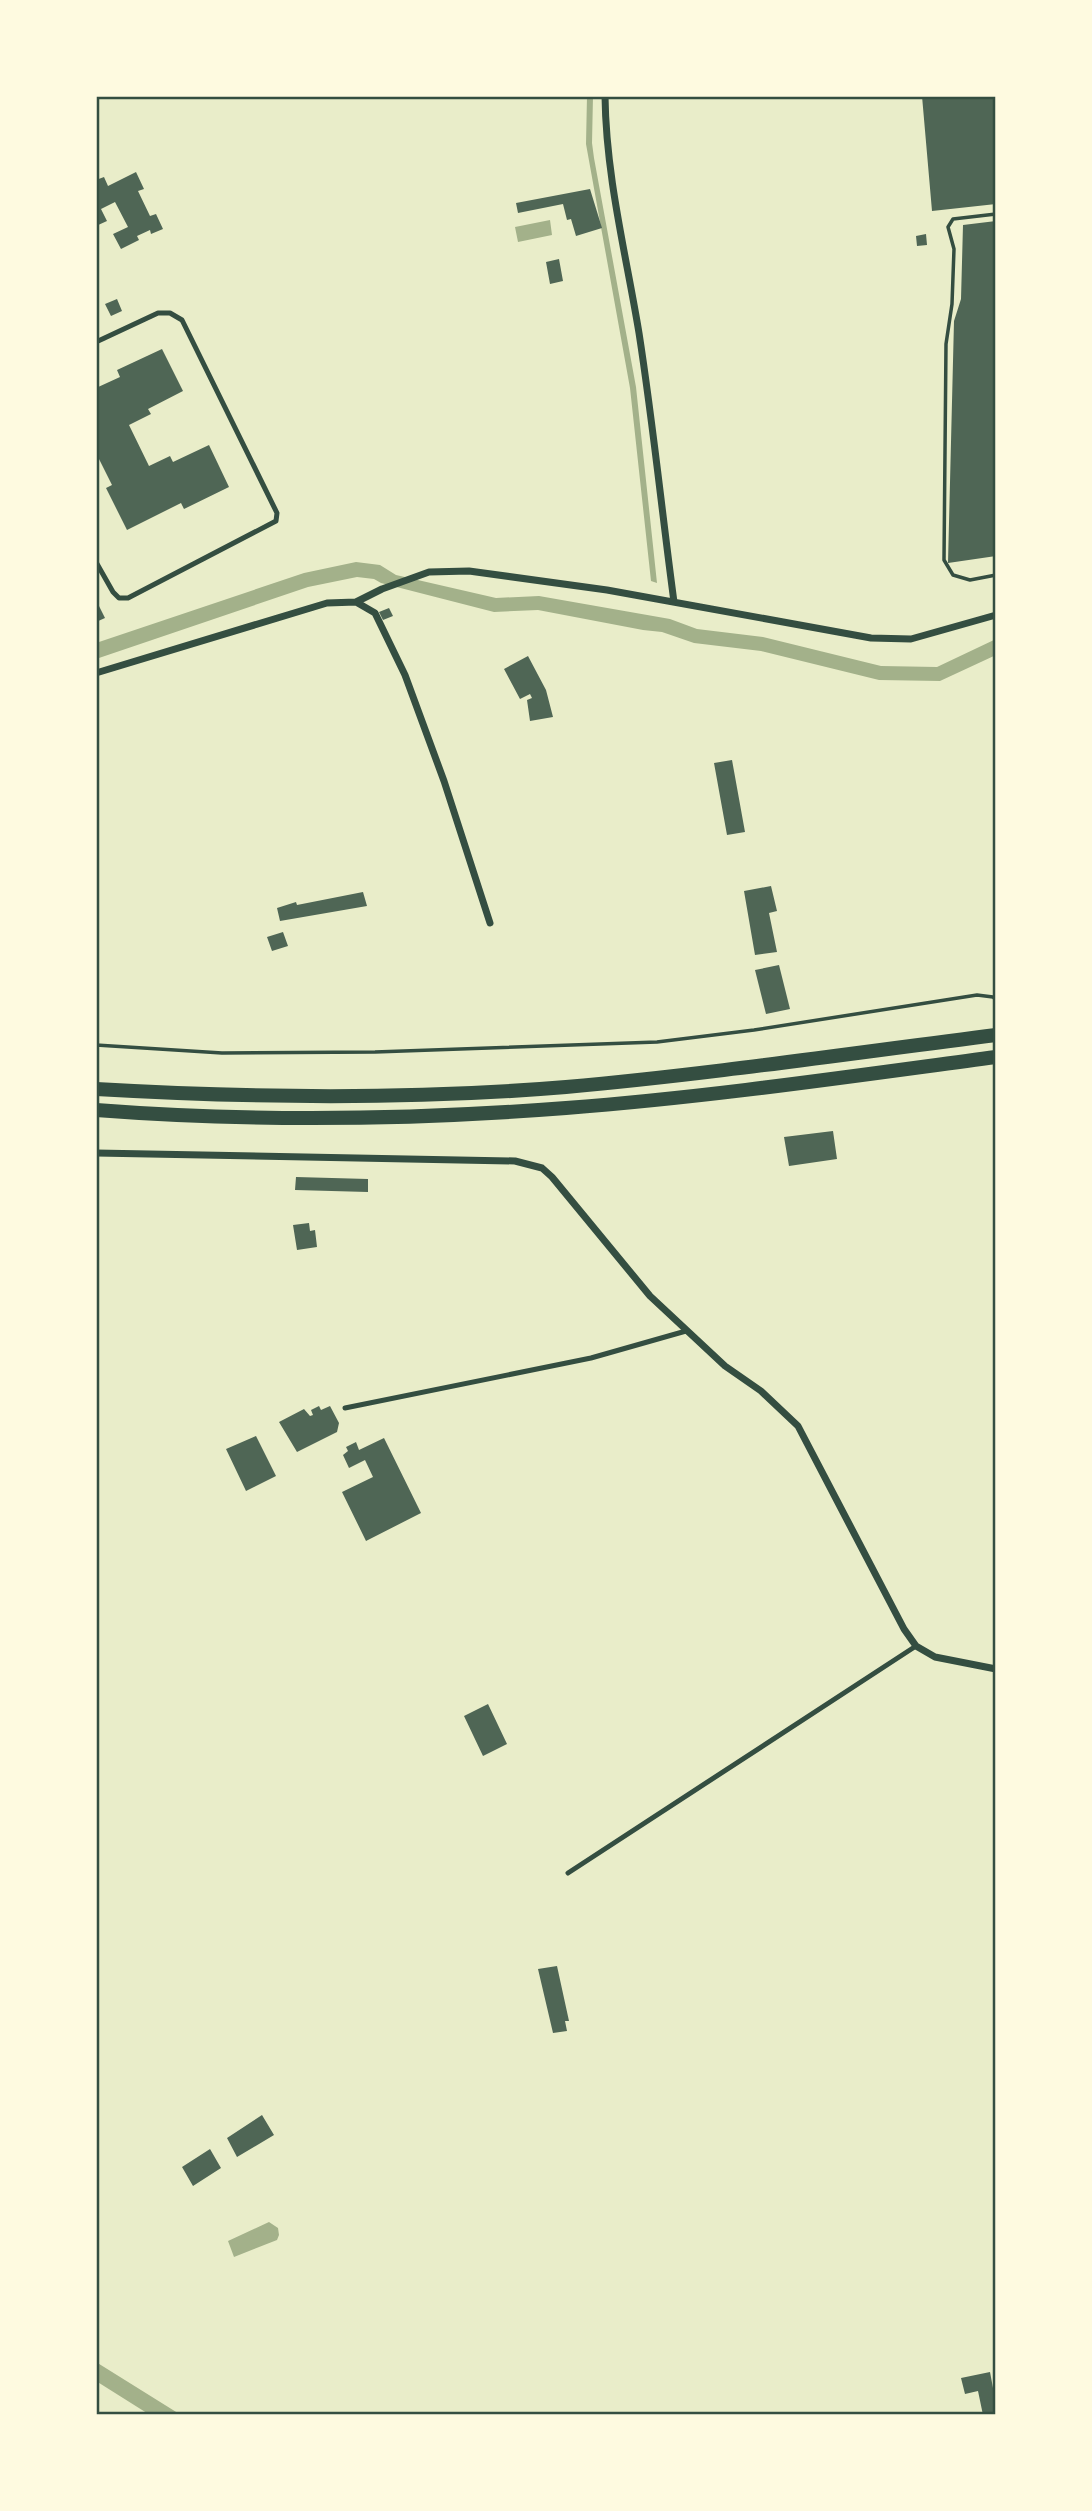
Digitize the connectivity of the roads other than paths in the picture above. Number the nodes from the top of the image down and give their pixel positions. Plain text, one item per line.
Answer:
1 (605, 96) edge
2 (96, 342) edge
3 (96, 562) edge
4 (356, 602) junction
5 (674, 602) junction
6 (996, 615) edge
7 (96, 673) edge
8 (490, 923) dead end
9 (996, 1035) edge
10 (996, 1057) edge
11 (96, 1088) edge
12 (96, 1110) edge
13 (96, 1153) edge
14 (686, 1331) junction
15 (345, 1408) dead end
16 (916, 1646) junction
17 (996, 1668) edge
18 (568, 1873) dead end

1 - 5 street
2 - 3 lane
4 - 5 street
4 - 7 street
4 - 8 street
5 - 6 street
9 - 11 main road
10 - 12 main road
13 - 14 street
14 - 15 lane
14 - 16 street
16 - 17 street
16 - 18 lane

